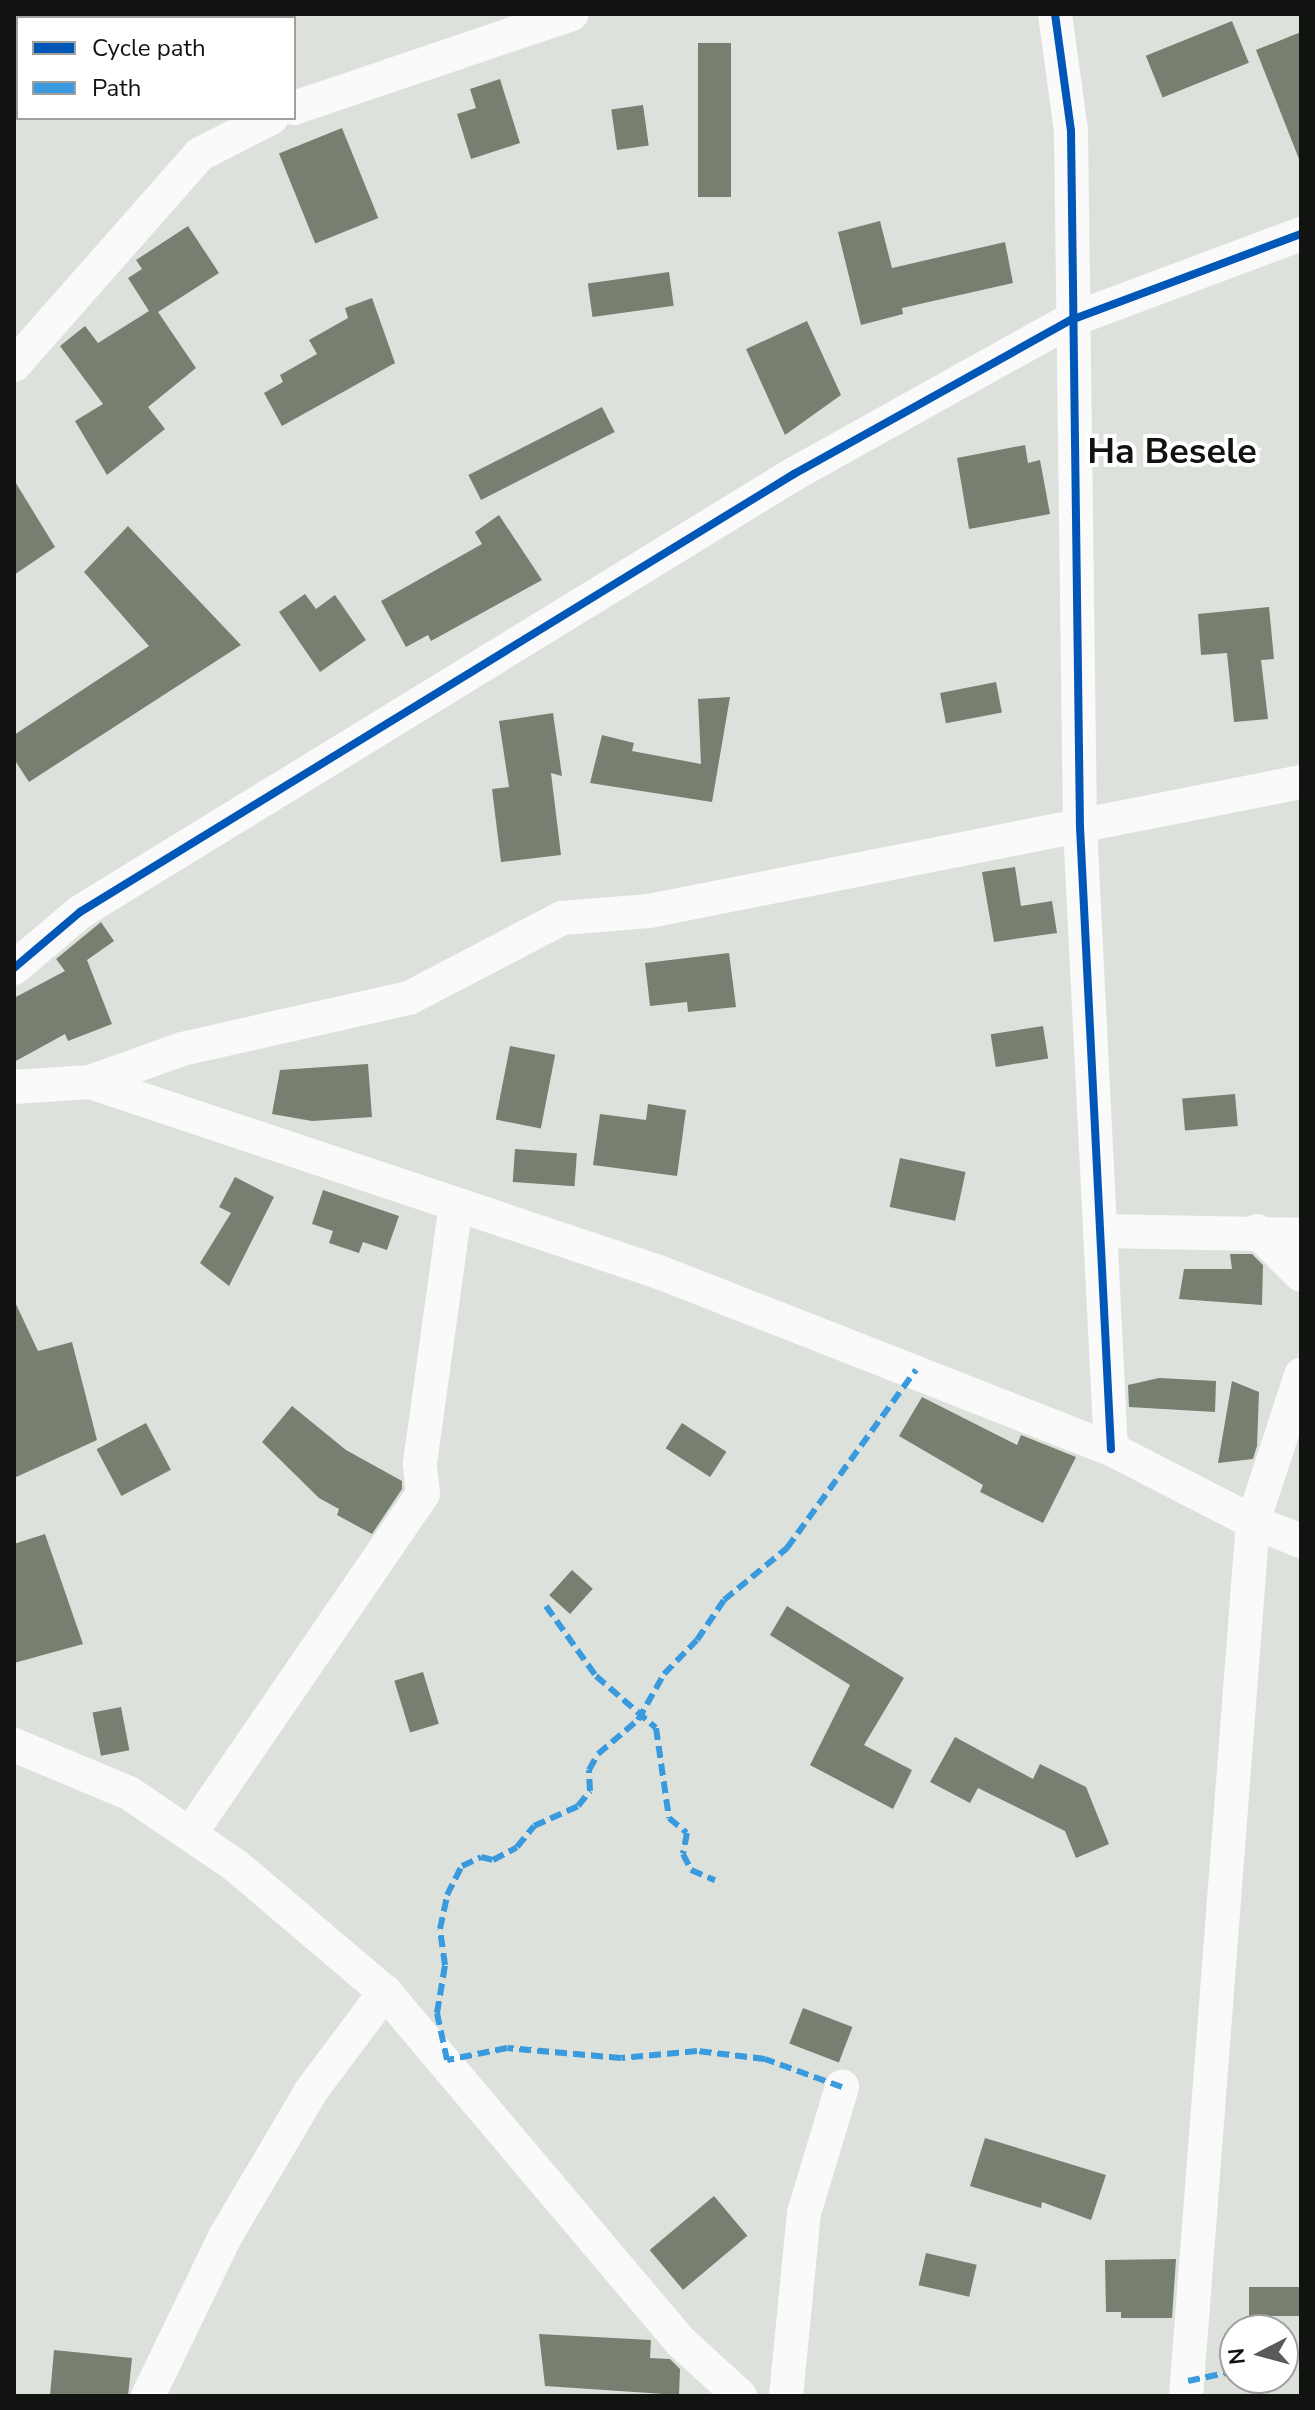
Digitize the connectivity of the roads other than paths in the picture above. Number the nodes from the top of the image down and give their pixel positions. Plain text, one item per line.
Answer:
1 (571, 14) edge
2 (1055, 14) edge
3 (296, 107) edge
4 (267, 120) edge
5 (1301, 234) edge
6 (1071, 320) junction
7 (14, 365) edge
8 (1301, 782) edge
9 (1080, 827) junction
10 (14, 968) edge
11 (90, 1082) junction
12 (14, 1087) edge
13 (456, 1204) junction
14 (1100, 1231) junction
15 (1257, 1231) junction
16 (1301, 1235) edge
17 (1301, 1275) edge
18 (1301, 1375) edge
19 (1111, 1449) junction
20 (1253, 1522) junction
21 (1301, 1541) edge
22 (14, 1745) edge
23 (190, 1834) junction
24 (385, 1992) junction
25 (842, 2087) dead end
26 (148, 2396) edge
27 (740, 2396) edge
28 (786, 2396) edge
29 (1186, 2396) edge

1 - 3 street
2 - 6 street
4 - 7 street
5 - 6 street
6 - 9 street
6 - 10 street
8 - 9 street
9 - 11 street
9 - 14 street
11 - 12 street
11 - 13 street
13 - 19 street
13 - 23 street
14 - 15 street
14 - 19 street
15 - 16 street
15 - 17 street
18 - 20 street
19 - 20 street
20 - 21 street
20 - 29 street
22 - 23 street
23 - 24 street
24 - 26 street
24 - 27 street
25 - 28 street

